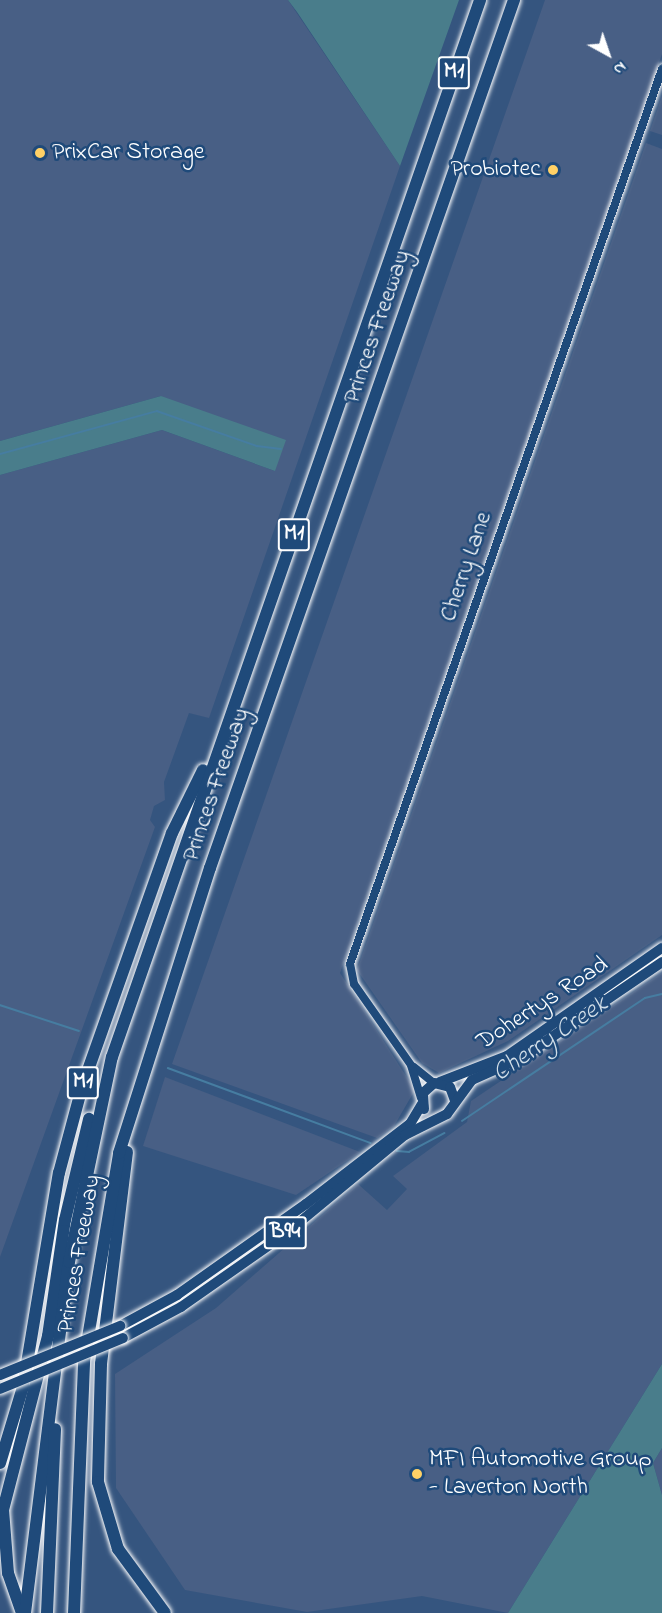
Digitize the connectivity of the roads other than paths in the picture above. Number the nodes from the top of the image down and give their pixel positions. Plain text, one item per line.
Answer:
1 (480, 0) edge
2 (514, 0) edge
3 (662, 69) edge
4 (228, 722) junction
5 (662, 948) edge
6 (141, 961) junction
7 (662, 962) edge
8 (147, 1054) junction
9 (411, 1065) junction
10 (437, 1082) junction
11 (422, 1101) junction
12 (455, 1102) junction
13 (439, 1116) junction
14 (64, 1296) junction
15 (0, 1376) edge
16 (0, 1389) edge
17 (0, 1463) edge
18 (74, 1612) edge
19 (24, 1613) edge
20 (47, 1613) edge
21 (165, 1613) edge

1 - 4 highway, Princes Freeway / M1
2 - 8 highway, Princes Freeway / M1
3 - 9 street, Cherry Lane
4 - 6 highway, Princes Freeway / M1
4 - 17 highway, Princes Freeway / M1
5 - 10 main road, Dohertys Road / B94
6 - 14 highway, Princes Freeway / M1
6 - 19 highway
7 - 12 main road, Dohertys Road / B94
8 - 18 highway, Princes Freeway / M1
8 - 21 highway
9 - 10 street, Cherry Lane
9 - 11 street, Cherry Lane
10 - 11 main road, B94
10 - 12 main road
11 - 13 main road
11 - 15 main road, B94, bridge
12 - 13 main road, B94
13 - 16 main road, B94, bridge
14 - 19 highway
14 - 20 highway, M1

